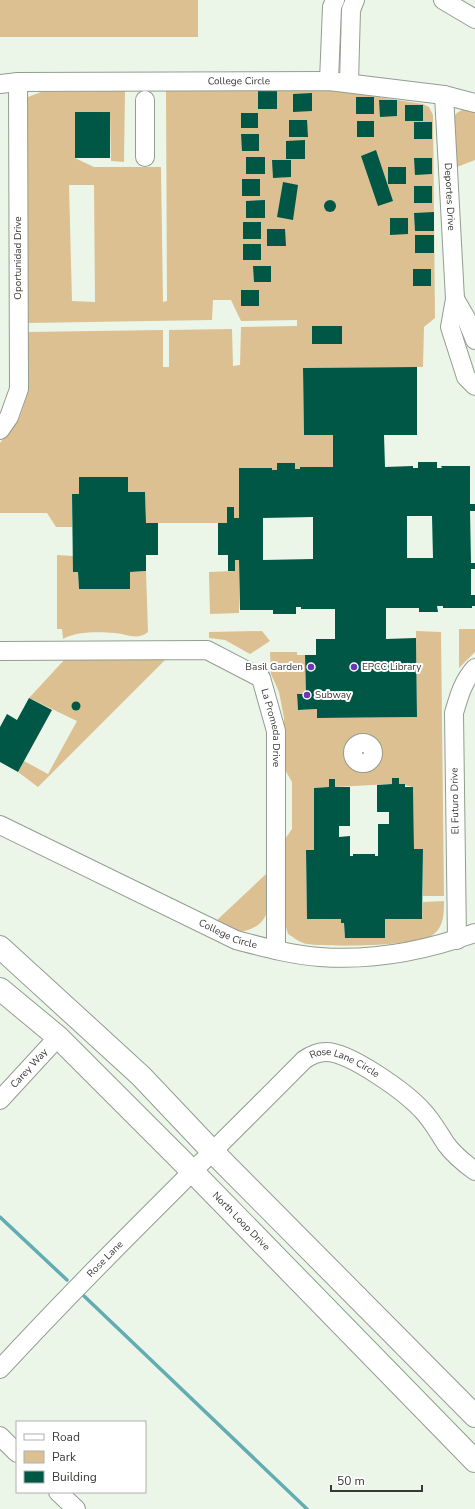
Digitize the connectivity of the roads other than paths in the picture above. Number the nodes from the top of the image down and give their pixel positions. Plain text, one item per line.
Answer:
1 (335, 0) edge
2 (356, 0) edge
3 (443, 0) edge
4 (475, 19) edge
5 (329, 81) junction
6 (18, 82) junction
7 (349, 82) junction
8 (0, 84) edge
9 (444, 95) junction
10 (145, 100) dead end
11 (475, 103) edge
12 (145, 157) dead end
13 (455, 299) junction
14 (475, 340) edge
15 (475, 386) edge
16 (0, 430) edge
17 (0, 651) edge
18 (475, 668) edge
19 (0, 825) edge
20 (475, 933) edge
21 (456, 940) junction
22 (0, 947) edge
23 (276, 950) junction
24 (0, 989) edge
25 (58, 1037) junction
26 (0, 1100) edge
27 (213, 1152) junction
28 (475, 1171) edge
29 (193, 1172) junction
30 (0, 1369) edge
31 (475, 1415) edge
32 (0, 1436) edge
33 (16, 1452) edge
34 (475, 1461) edge
35 (59, 1493) edge
36 (76, 1509) edge

1 - 5 street
2 - 7 street
3 - 4 street
5 - 6 street, College Circle
5 - 7 street, College Circle
6 - 8 street, College Circle
6 - 16 street, Oportunidad Drive
7 - 9 street, College Circle
9 - 11 street, College Circle
9 - 13 street, Deportes Drive
10 - 12 street
13 - 14 street, Deportes Drive
13 - 15 street, Deportes Drive
17 - 23 street, La Promeda Drive
18 - 21 street, El Futuro Drive
19 - 23 street, College Circle
20 - 21 street, College Circle
21 - 23 street, College Circle
22 - 27 main road
24 - 25 main road, North Loop Drive
25 - 26 street, Carey Way
25 - 29 main road, North Loop Drive
27 - 28 street, Rose Lane Circle
27 - 29 street, Rose Lane
27 - 31 main road
29 - 30 street, Rose Lane
29 - 34 main road, North Loop Drive
32 - 33 street
35 - 36 street

